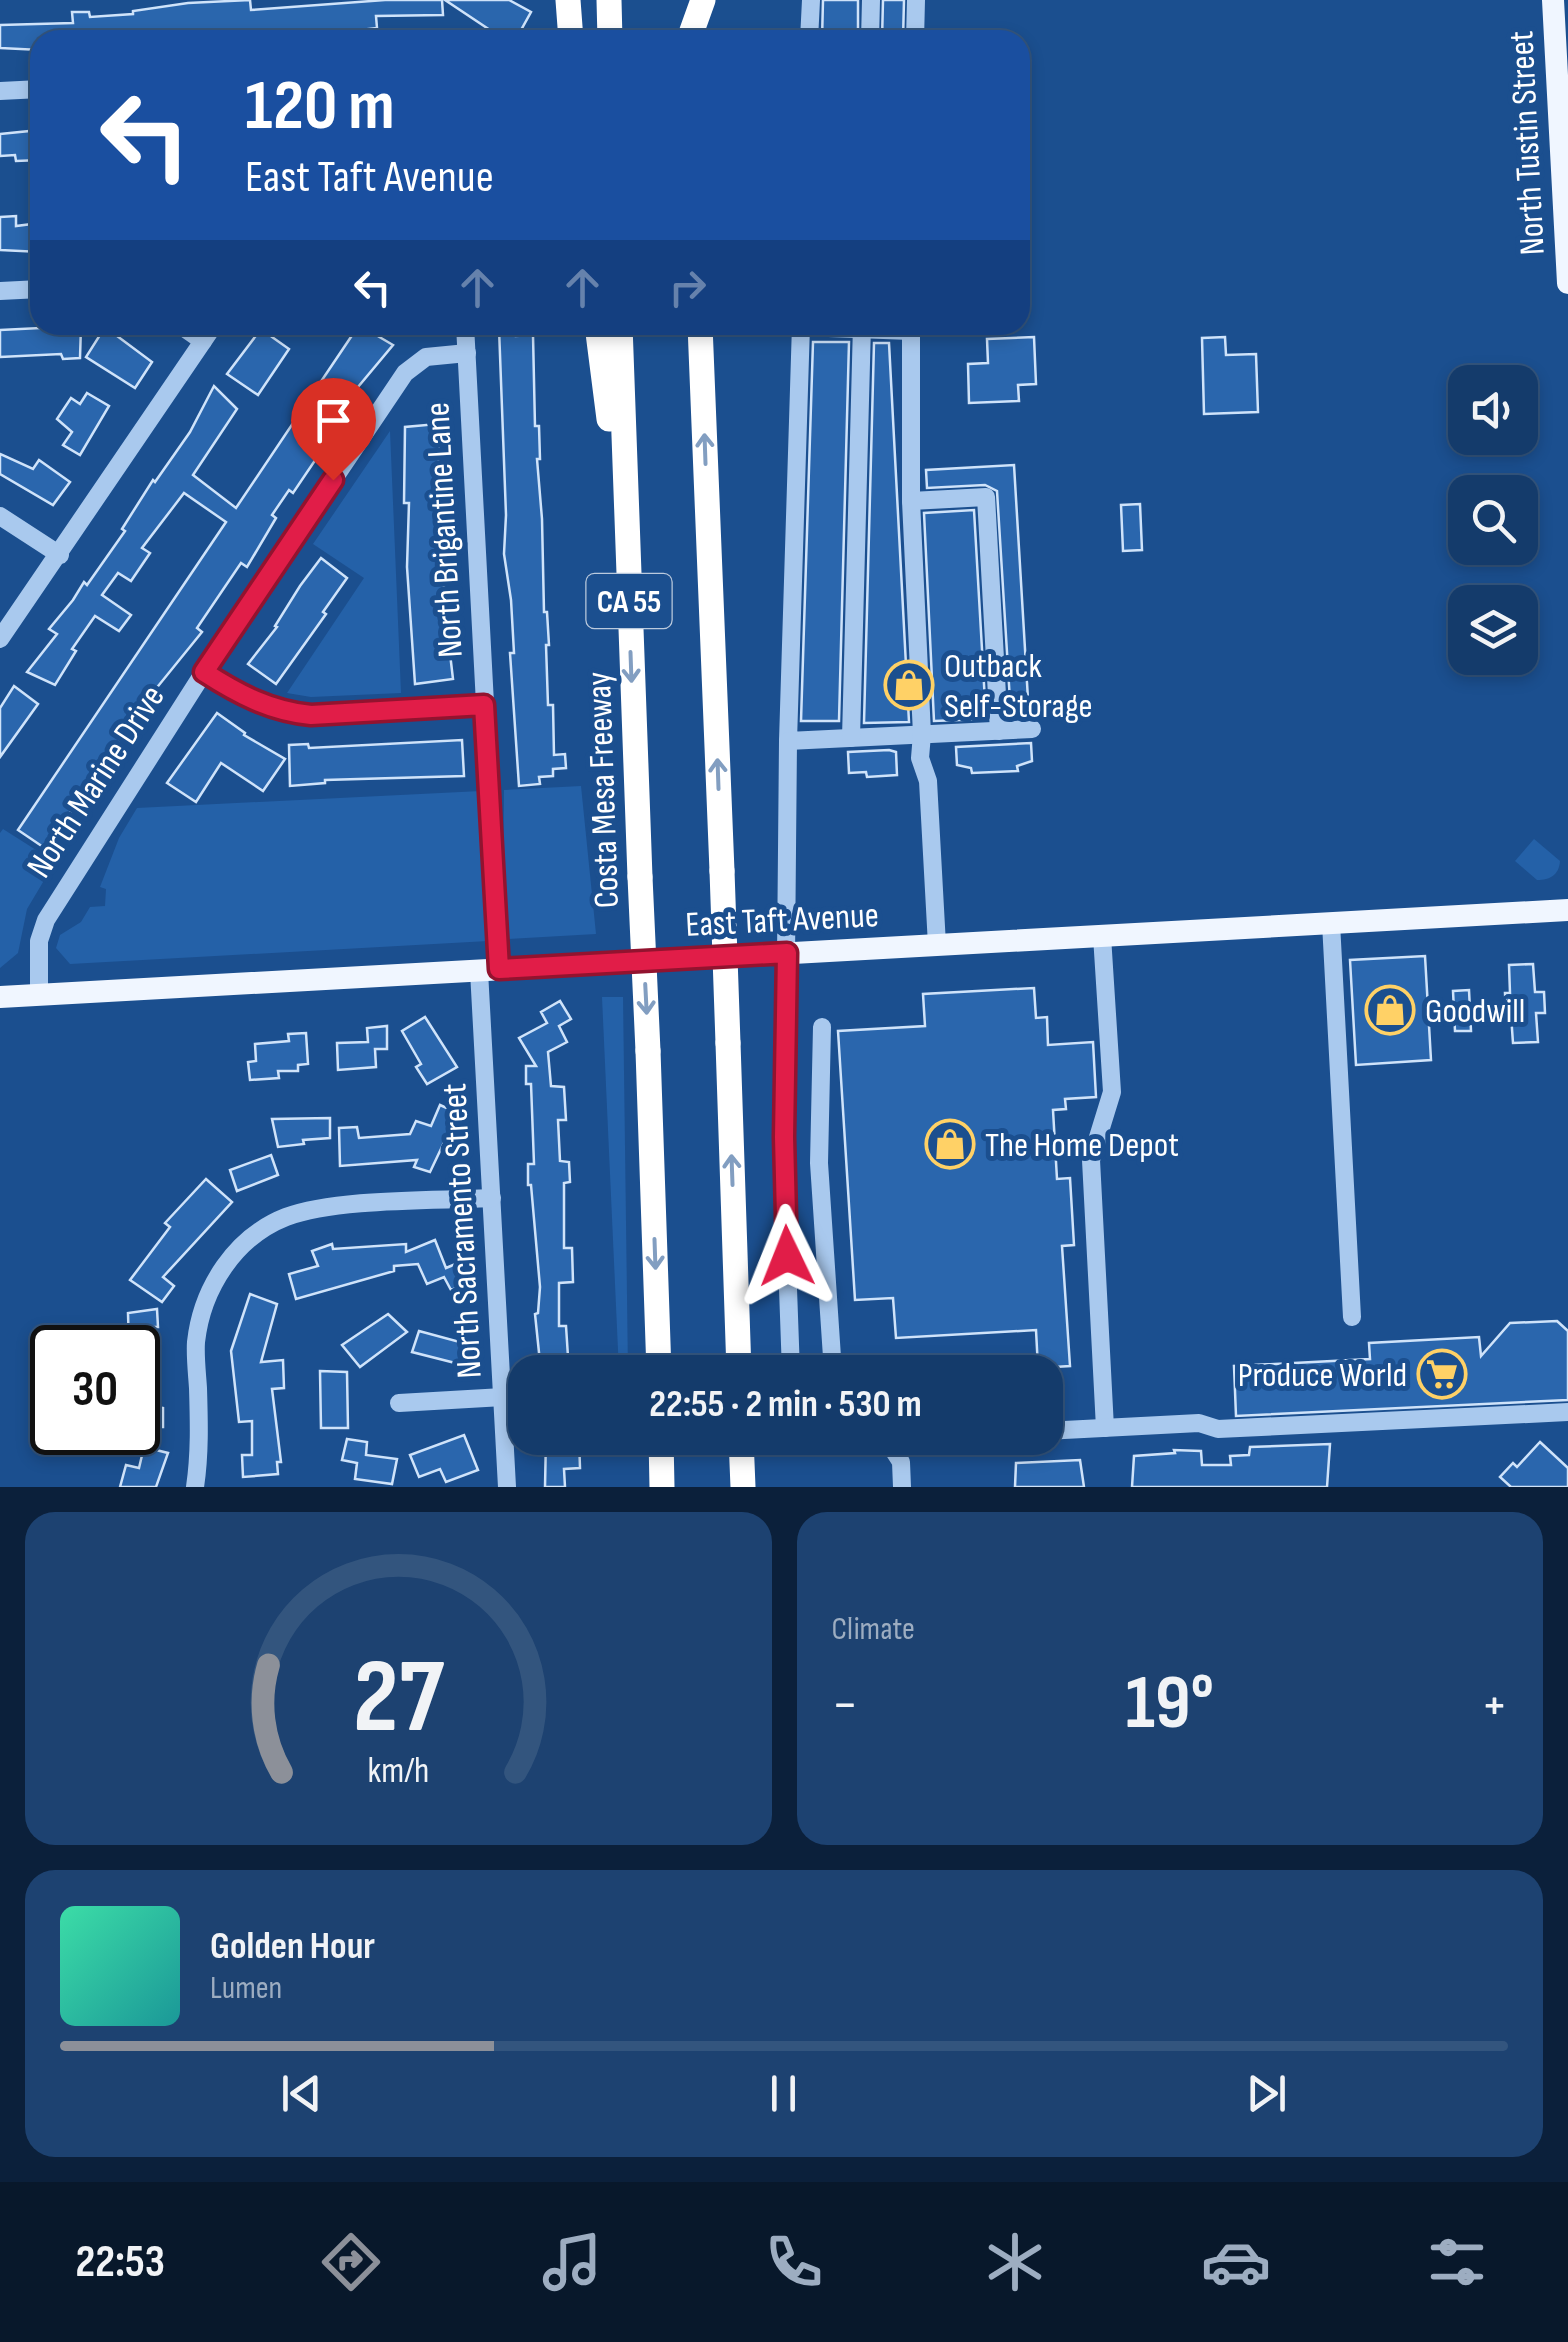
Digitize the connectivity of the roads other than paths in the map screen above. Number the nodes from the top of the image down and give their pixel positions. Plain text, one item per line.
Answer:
1 (568, 0) edge
2 (609, 0) edge
3 (688, 0) edge
4 (703, 0) edge
5 (810, 0) edge
6 (871, 0) edge
7 (916, 0) edge
8 (1553, 0) edge
9 (570, 30) edge
10 (610, 30) edge
11 (689, 30) edge
12 (692, 30) edge
13 (810, 30) edge
14 (870, 30) edge
15 (916, 30) edge
16 (30, 89) edge
17 (0, 91) edge
18 (1568, 282) edge
19 (30, 290) edge
20 (0, 292) edge
21 (208, 335) edge
22 (466, 335) edge
23 (597, 335) edge
24 (620, 335) edge
25 (700, 335) edge
26 (801, 335) edge
27 (862, 335) edge
28 (911, 335) edge
29 (467, 353) junction
30 (911, 501) junction
31 (0, 516) edge
32 (60, 555) junction
33 (628, 572) junction
34 (0, 639) edge
35 (204, 672) junction
36 (484, 705) junction
37 (1032, 729) dead end
38 (999, 730) junction
39 (922, 734) junction
40 (851, 738) junction
41 (788, 741) junction
42 (1568, 910) edge
43 (1330, 923) junction
44 (1102, 936) junction
45 (937, 945) junction
46 (787, 953) junction
47 (489, 970) junction
48 (40, 995) junction
49 (0, 998) edge
50 (822, 1027) dead end
51 (492, 1198) junction
52 (1352, 1317) dead end
53 (658, 1355) edge
54 (738, 1355) edge
55 (790, 1355) edge
56 (831, 1355) edge
57 (502, 1398) junction
58 (399, 1403) dead end
59 (1568, 1412) edge
60 (1105, 1428) junction
61 (1063, 1430) edge
62 (661, 1455) edge
63 (742, 1455) edge
64 (896, 1455) edge
65 (195, 1487) edge
66 (507, 1487) edge
67 (662, 1487) edge
68 (743, 1487) edge
69 (902, 1487) edge

1 - 9 highway
2 - 10 highway
3 - 11 highway
4 - 12 highway
5 - 13 street
6 - 14 street
7 - 15 street
8 - 18 main road, North Tustin Street
16 - 17 street
19 - 20 street
21 - 32 street
22 - 29 street, North Brigantine Lane
23 - 33 highway
24 - 33 highway, Costa Mesa Freeway / CA 55
54 -> 25 highway, CA 55, bridge
26 - 41 street
27 - 40 street
28 - 30 street
29 - 35 street, North Marine Drive
29 - 36 street, North Brigantine Lane
30 - 38 street
30 - 39 street
31 - 32 street
32 - 34 street
33 -> 53 highway, Costa Mesa Freeway / CA 55, bridge
35 - 36 street
35 - 48 street, North Marine Drive
36 - 47 street, North Brigantine Lane
37 - 38 street
38 - 39 street
39 - 40 street
39 - 45 street
40 - 41 street
41 - 46 street
42 - 43 main road, East Taft Avenue
43 - 44 main road, East Taft Avenue
43 - 52 street
44 - 45 main road, East Taft Avenue
44 - 60 street
45 - 46 main road, East Taft Avenue
46 - 47 main road, East Taft Avenue
46 - 55 street
47 - 48 main road, East Taft Avenue
47 - 51 street, North Sacramento Street
48 - 49 main road, East Taft Avenue
50 - 56 street
51 - 57 street, North Sacramento Street
51 - 65 street
57 - 58 street
57 - 66 street, North Sacramento Street
59 - 60 street
60 - 61 street
62 - 67 highway
63 - 68 highway
64 - 69 street

